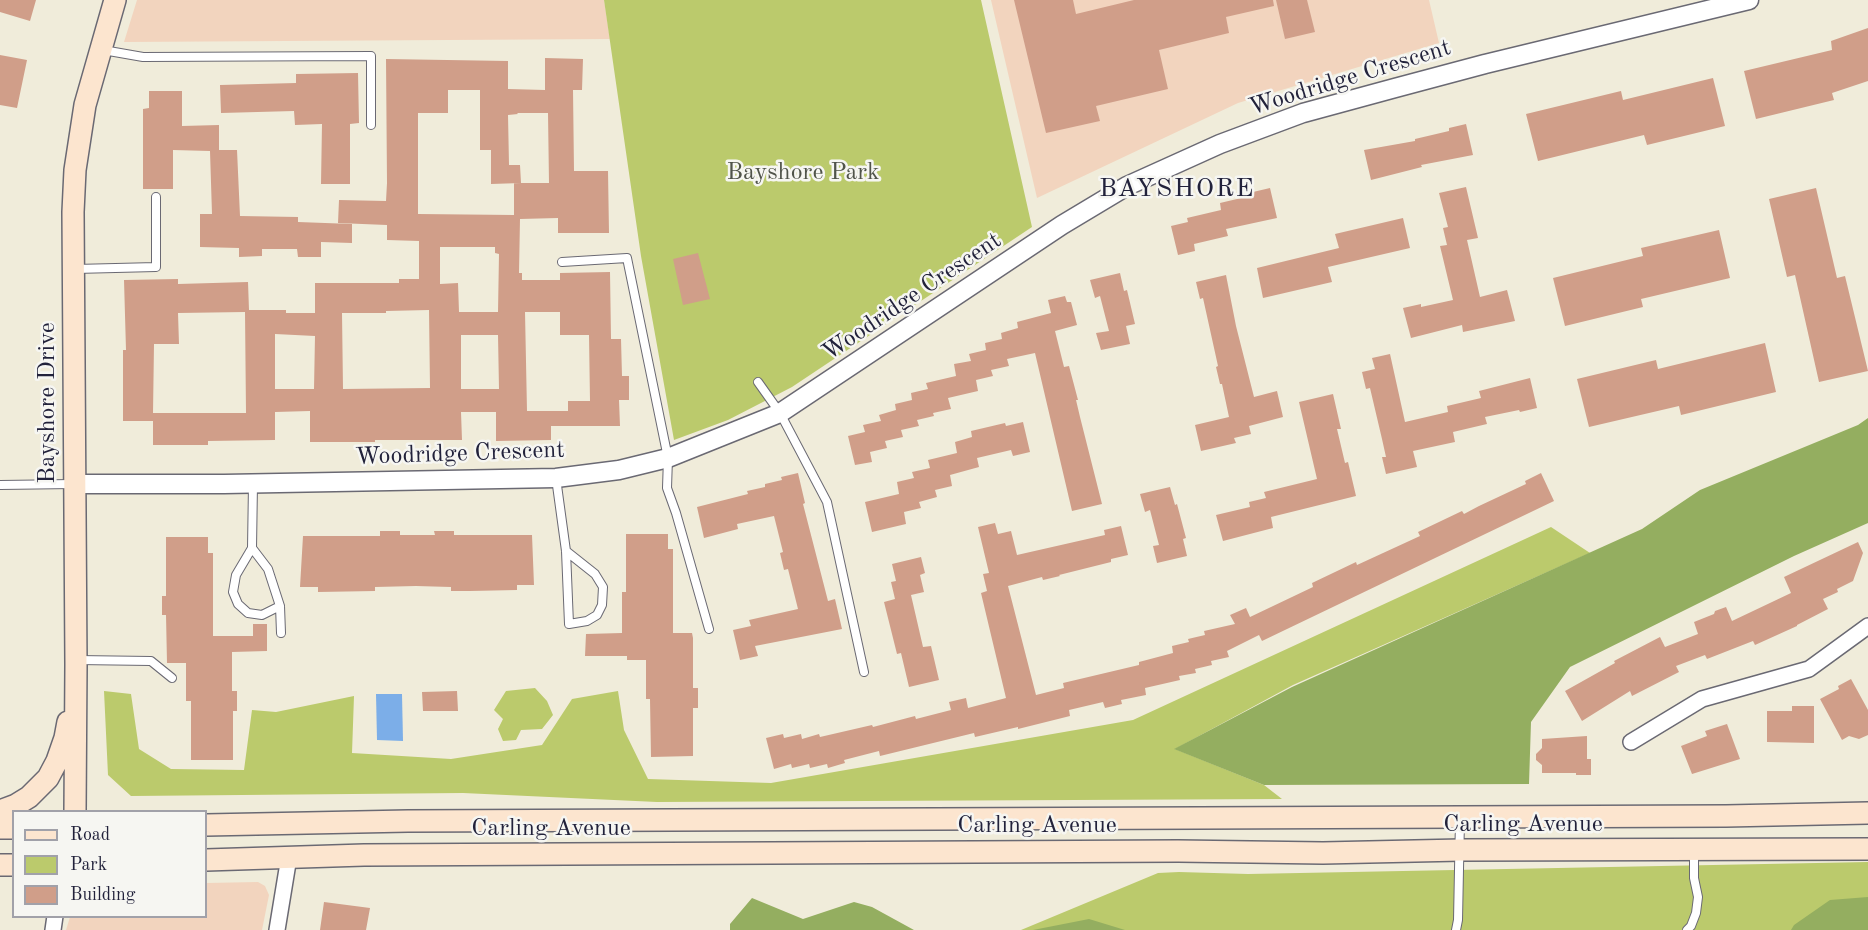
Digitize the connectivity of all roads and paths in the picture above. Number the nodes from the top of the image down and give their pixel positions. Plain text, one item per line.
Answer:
1 (115, 0) edge
2 (1749, 0) edge
3 (100, 49) junction
4 (371, 125) dead end
5 (156, 197) dead end
6 (562, 262) dead end
7 (73, 269) junction
8 (758, 382) dead end
9 (780, 413) junction
10 (668, 458) junction
11 (556, 478) junction
12 (74, 484) junction
13 (253, 484) junction
14 (0, 485) edge
15 (252, 548) junction
16 (566, 551) junction
17 (280, 606) junction
18 (1868, 626) edge
19 (709, 629) dead end
20 (281, 633) dead end
21 (76, 662) junction
22 (864, 672) dead end
23 (172, 678) dead end
24 (1631, 742) dead end
25 (75, 810) edge
26 (0, 811) edge
27 (1868, 813) edge
28 (1460, 818) junction
29 (408, 821) junction
30 (207, 825) edge
31 (1694, 849) junction
32 (1868, 849) edge
33 (1461, 850) junction
34 (404, 855) junction
35 (289, 857) junction
36 (207, 860) edge
37 (277, 930) edge
38 (1456, 930) edge
39 (1687, 930) edge

1 - 3 main road, Bayshore Drive
2 - 9 street, Woodridge Crescent
3 - 4 lane
3 - 7 main road, Bayshore Drive
5 - 7 lane
6 - 10 lane
7 - 12 main road, Bayshore Drive
8 - 9 lane
9 - 10 street, Woodridge Crescent
9 - 22 lane
10 - 11 street, Woodridge Crescent
10 - 19 lane
11 - 13 street, Woodridge Crescent
11 - 16 lane
12 - 13 street, Woodridge Crescent
12 - 14 lane
12 - 21 main road, Bayshore Drive
13 - 15 lane
15 - 17 lane
15 - 17 lane
16 - 16 lane
17 - 20 lane
18 - 24 street
21 - 23 lane
21 - 25 main road, Bayshore Drive
21 - 26 main road
27 - 28 main road, Carling Avenue
28 - 29 main road, Carling Avenue
28 - 33 lane
29 - 30 main road, Carling Avenue
29 - 34 main road
31 - 32 main road, Carling Avenue
31 - 33 main road, Carling Avenue
31 - 39 lane
33 - 34 main road, Carling Avenue
33 - 38 lane
34 - 35 main road, Carling Avenue
35 - 36 main road, Carling Avenue
35 - 37 street

